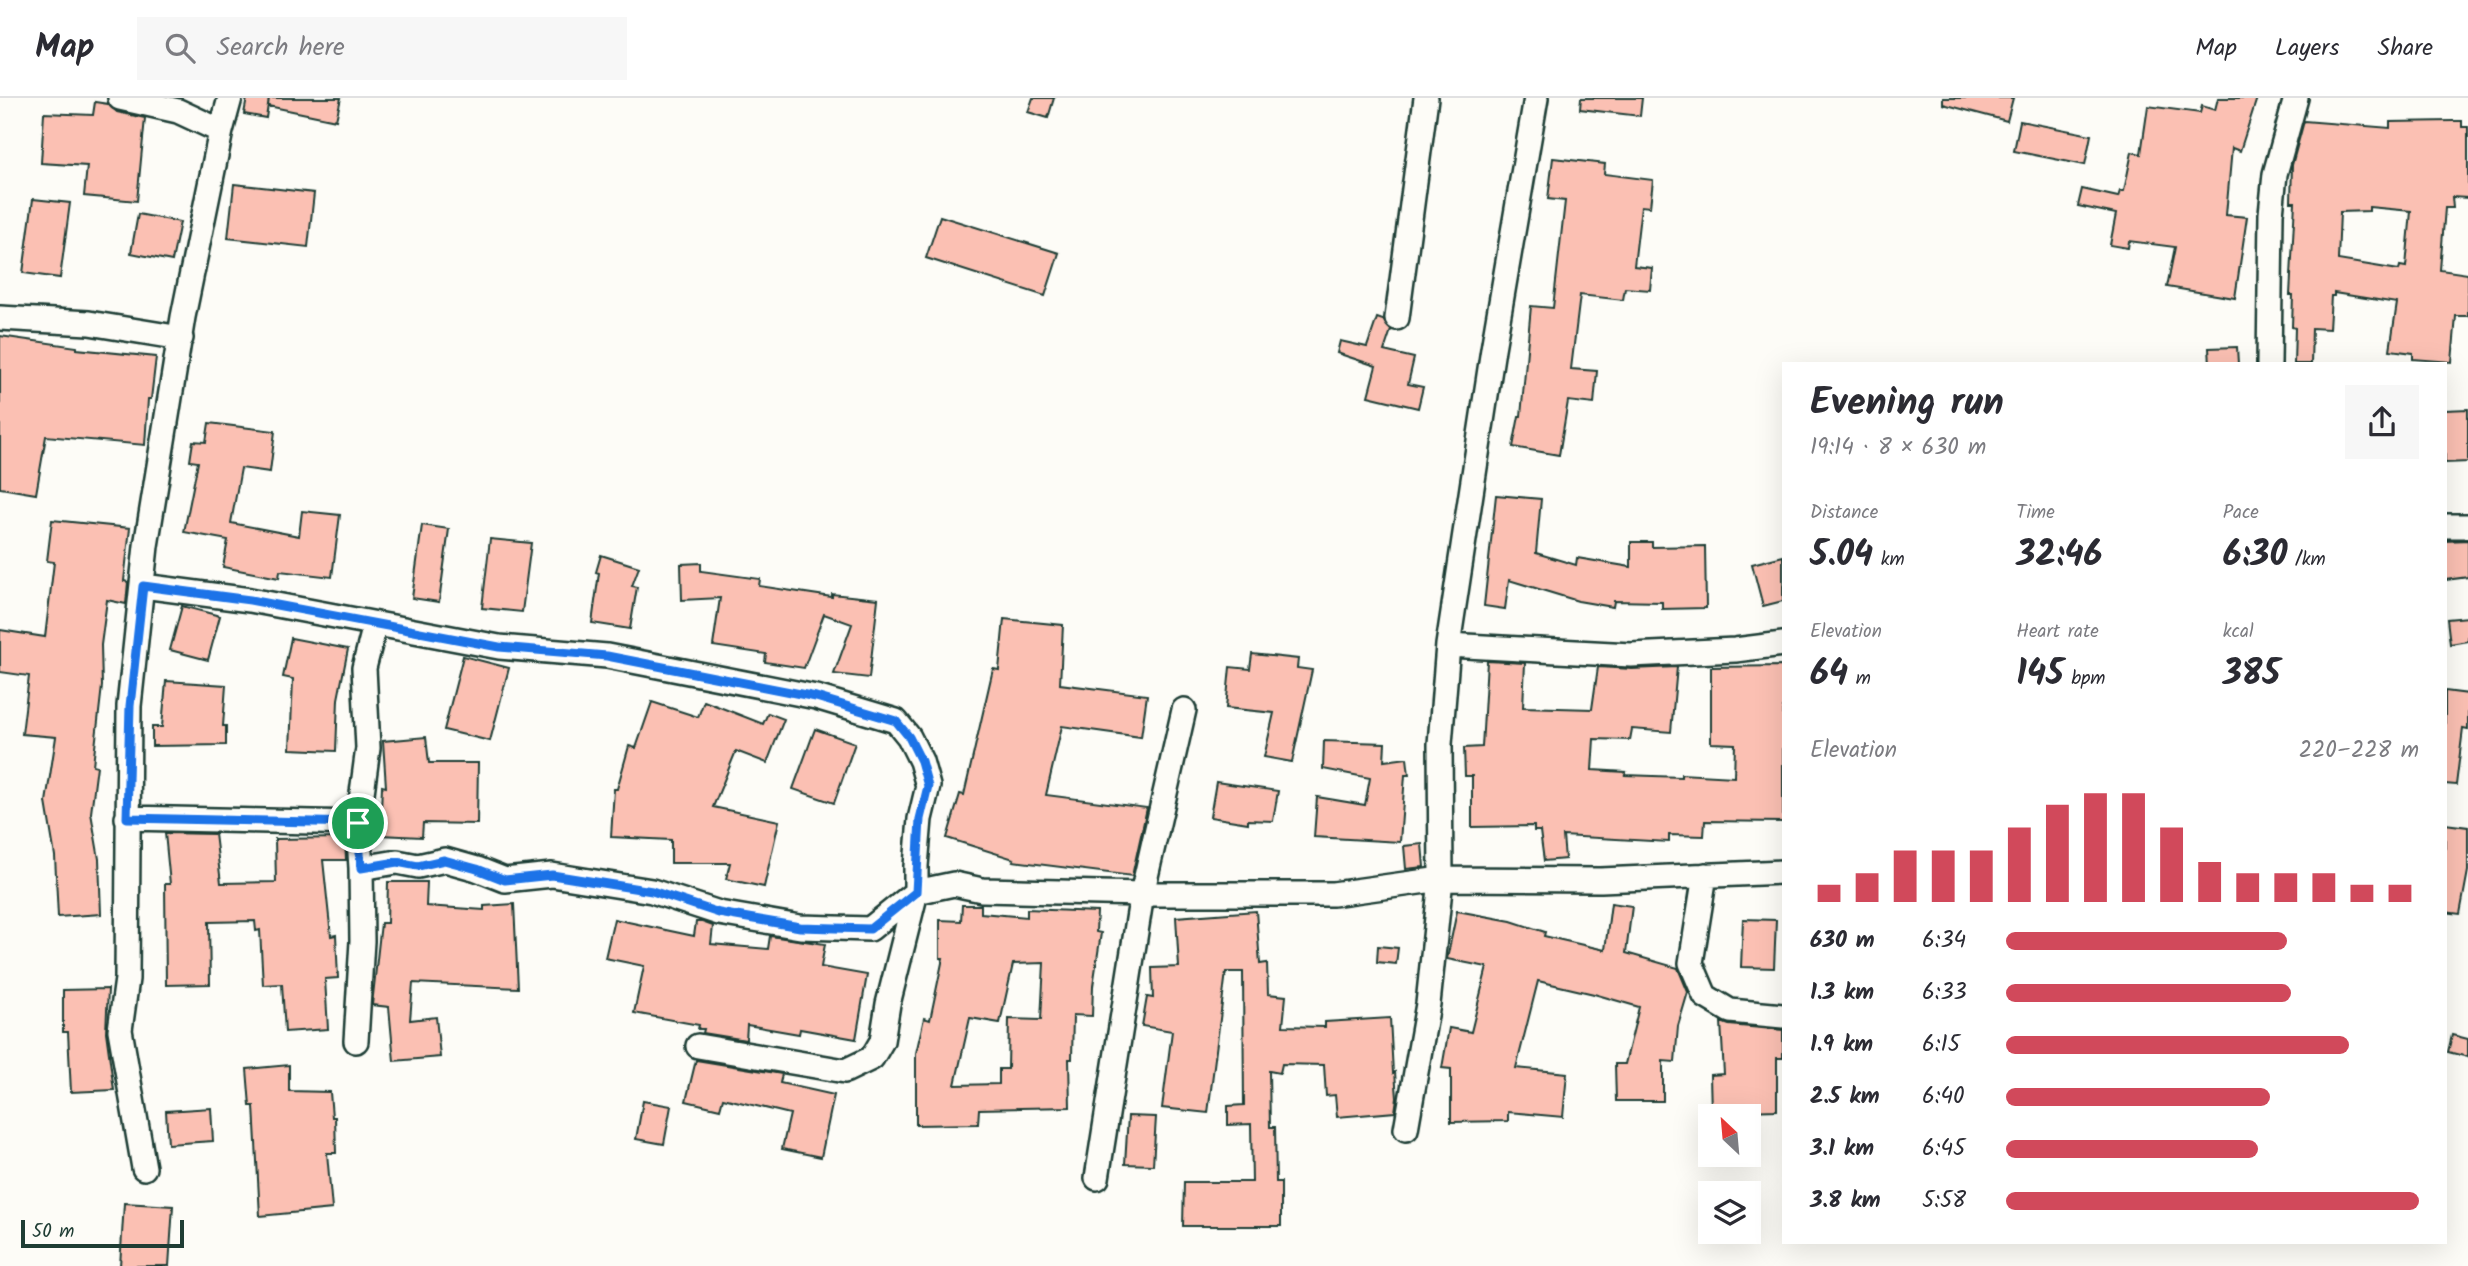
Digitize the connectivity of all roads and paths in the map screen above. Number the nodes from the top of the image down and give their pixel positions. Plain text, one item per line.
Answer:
1 (120, 98) edge
2 (230, 98) edge
3 (1426, 98) edge
4 (1535, 98) edge
5 (2296, 98) edge
6 (221, 131) junction
7 (0, 318) edge
8 (1397, 318) dead end
9 (181, 338) junction
10 (2269, 362) edge
11 (2447, 526) edge
12 (2468, 526) edge
13 (143, 586) junction
14 (374, 625) junction
15 (1782, 644) edge
16 (1448, 645) junction
17 (1184, 710) dead end
18 (127, 818) junction
19 (358, 823) junction
20 (361, 868) junction
21 (1782, 872) edge
22 (1705, 875) junction
23 (1441, 879) junction
24 (916, 892) junction
25 (1142, 894) junction
26 (1782, 1016) edge
27 (356, 1041) dead end
28 (698, 1046) dead end
29 (1406, 1129) dead end
30 (144, 1168) dead end
31 (1097, 1178) dead end

1 - 6 street
2 - 6 street
3 - 8 street
4 - 16 street
5 - 10 street
6 - 9 street
7 - 9 street
9 - 13 street
11 - 12 street
13 - 14 street
13 - 18 street
14 - 19 street
14 - 24 street
15 - 16 street
16 - 23 street
17 - 25 street
18 - 19 street
18 - 30 street
19 - 20 street
20 - 24 street
20 - 27 street
21 - 22 street
22 - 23 street
22 - 26 street
23 - 25 street
23 - 29 street
24 - 25 street
24 - 28 street
25 - 31 street

